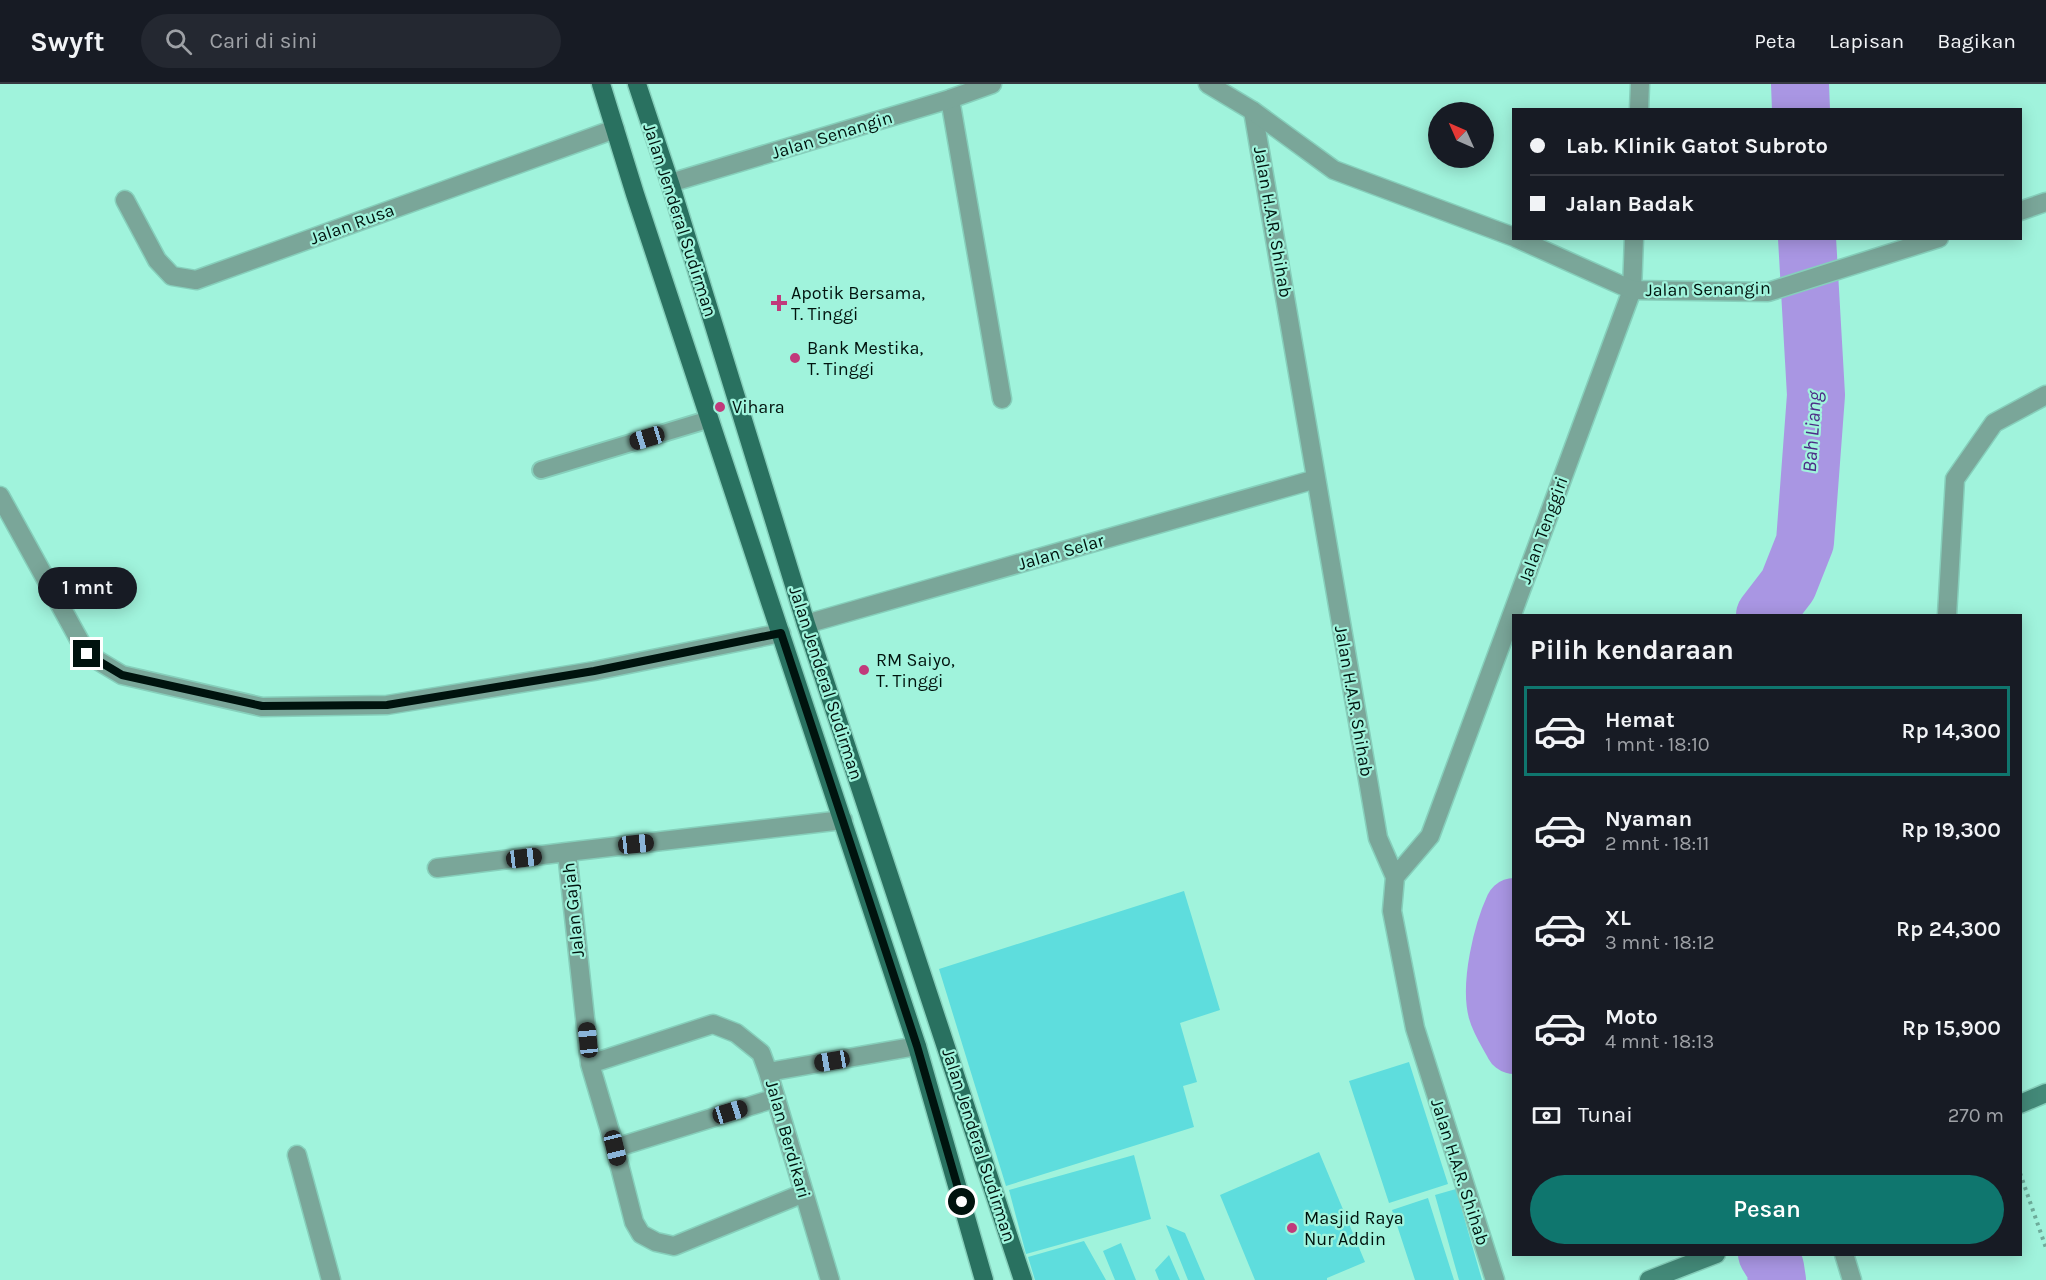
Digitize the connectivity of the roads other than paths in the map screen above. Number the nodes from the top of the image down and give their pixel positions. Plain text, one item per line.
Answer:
1 (601, 84) edge
2 (637, 84) edge
3 (992, 84) edge
4 (1208, 84) edge
5 (1640, 84) edge
6 (1232, 90) edge
7 (950, 99) junction
8 (1639, 108) edge
9 (1253, 111) junction
10 (615, 129) junction
11 (670, 183) junction
12 (125, 200) dead end
13 (2046, 202) edge
14 (2022, 210) edge
15 (1512, 237) edge
16 (1520, 240) edge
17 (1634, 240) edge
18 (1933, 240) edge
19 (1632, 290) junction
20 (2046, 395) edge
21 (1002, 399) dead end
22 (710, 419) junction
23 (541, 470) dead end
24 (1316, 479) junction
25 (0, 496) edge
26 (1512, 614) edge
27 (1512, 614) edge
28 (1947, 614) edge
29 (806, 624) junction
30 (781, 633) junction
31 (843, 820) junction
32 (567, 852) junction
33 (437, 868) dead end
34 (1395, 877) junction
35 (917, 1046) junction
36 (590, 1064) junction
37 (768, 1072) junction
38 (2046, 1093) edge
39 (776, 1098) junction
40 (2022, 1103) edge
41 (615, 1148) junction
42 (297, 1155) dead end
43 (804, 1193) junction
44 (1711, 1256) edge
45 (1845, 1256) edge
46 (331, 1280) edge
47 (830, 1280) edge
48 (984, 1280) edge
49 (1023, 1280) edge
50 (1495, 1280) edge
51 (1649, 1280) edge
52 (1852, 1280) edge

1 - 10 main road, Jalan Jenderal Sudirman
2 - 11 main road, Jalan Jenderal Sudirman
3 - 7 street, Jalan Senangin
4 - 6 street, Jalan Senangin
5 - 8 street
6 - 9 street, Jalan Senangin
7 - 11 street, Jalan Senangin
7 - 21 street
9 - 15 street, Jalan Senangin
9 - 24 street, Jalan H.A.R. Shihab
10 - 12 street, Jalan Rusa
10 - 22 main road, Jalan Jenderal Sudirman
11 - 29 main road, Jalan Jenderal Sudirman
13 - 14 street
16 - 19 street, Jalan Senangin
17 - 19 street, Jalan Tenggiri
18 - 19 street, Jalan Senangin
19 - 27 street, Jalan Tenggiri
20 - 28 street
22 - 23 lane
22 - 30 main road, Jalan Jenderal Sudirman
24 - 29 street, Jalan Selar
24 - 34 street, Jalan H.A.R. Shihab
25 - 30 street
26 - 34 street, Jalan Tenggiri
29 - 49 main road, Jalan Jenderal Sudirman
30 - 31 main road, Jalan Jenderal Sudirman
31 - 32 street, Jalan Gajah
31 - 35 main road, Jalan Jenderal Sudirman
32 - 33 street
32 - 36 street, Jalan Gajah
34 - 50 street, Jalan H.A.R. Shihab
35 - 37 street, Jalan Berdikari
35 - 48 main road, Jalan Jenderal Sudirman
36 - 37 street
36 - 41 street, Jalan Gajah
37 - 39 street, Jalan Berdikari
38 - 40 main road
39 - 41 street
39 - 43 street, Jalan Berdikari
41 - 43 street, Jalan Gajah
42 - 46 street
43 - 47 street, Jalan Berdikari
44 - 51 main road
45 - 52 street

